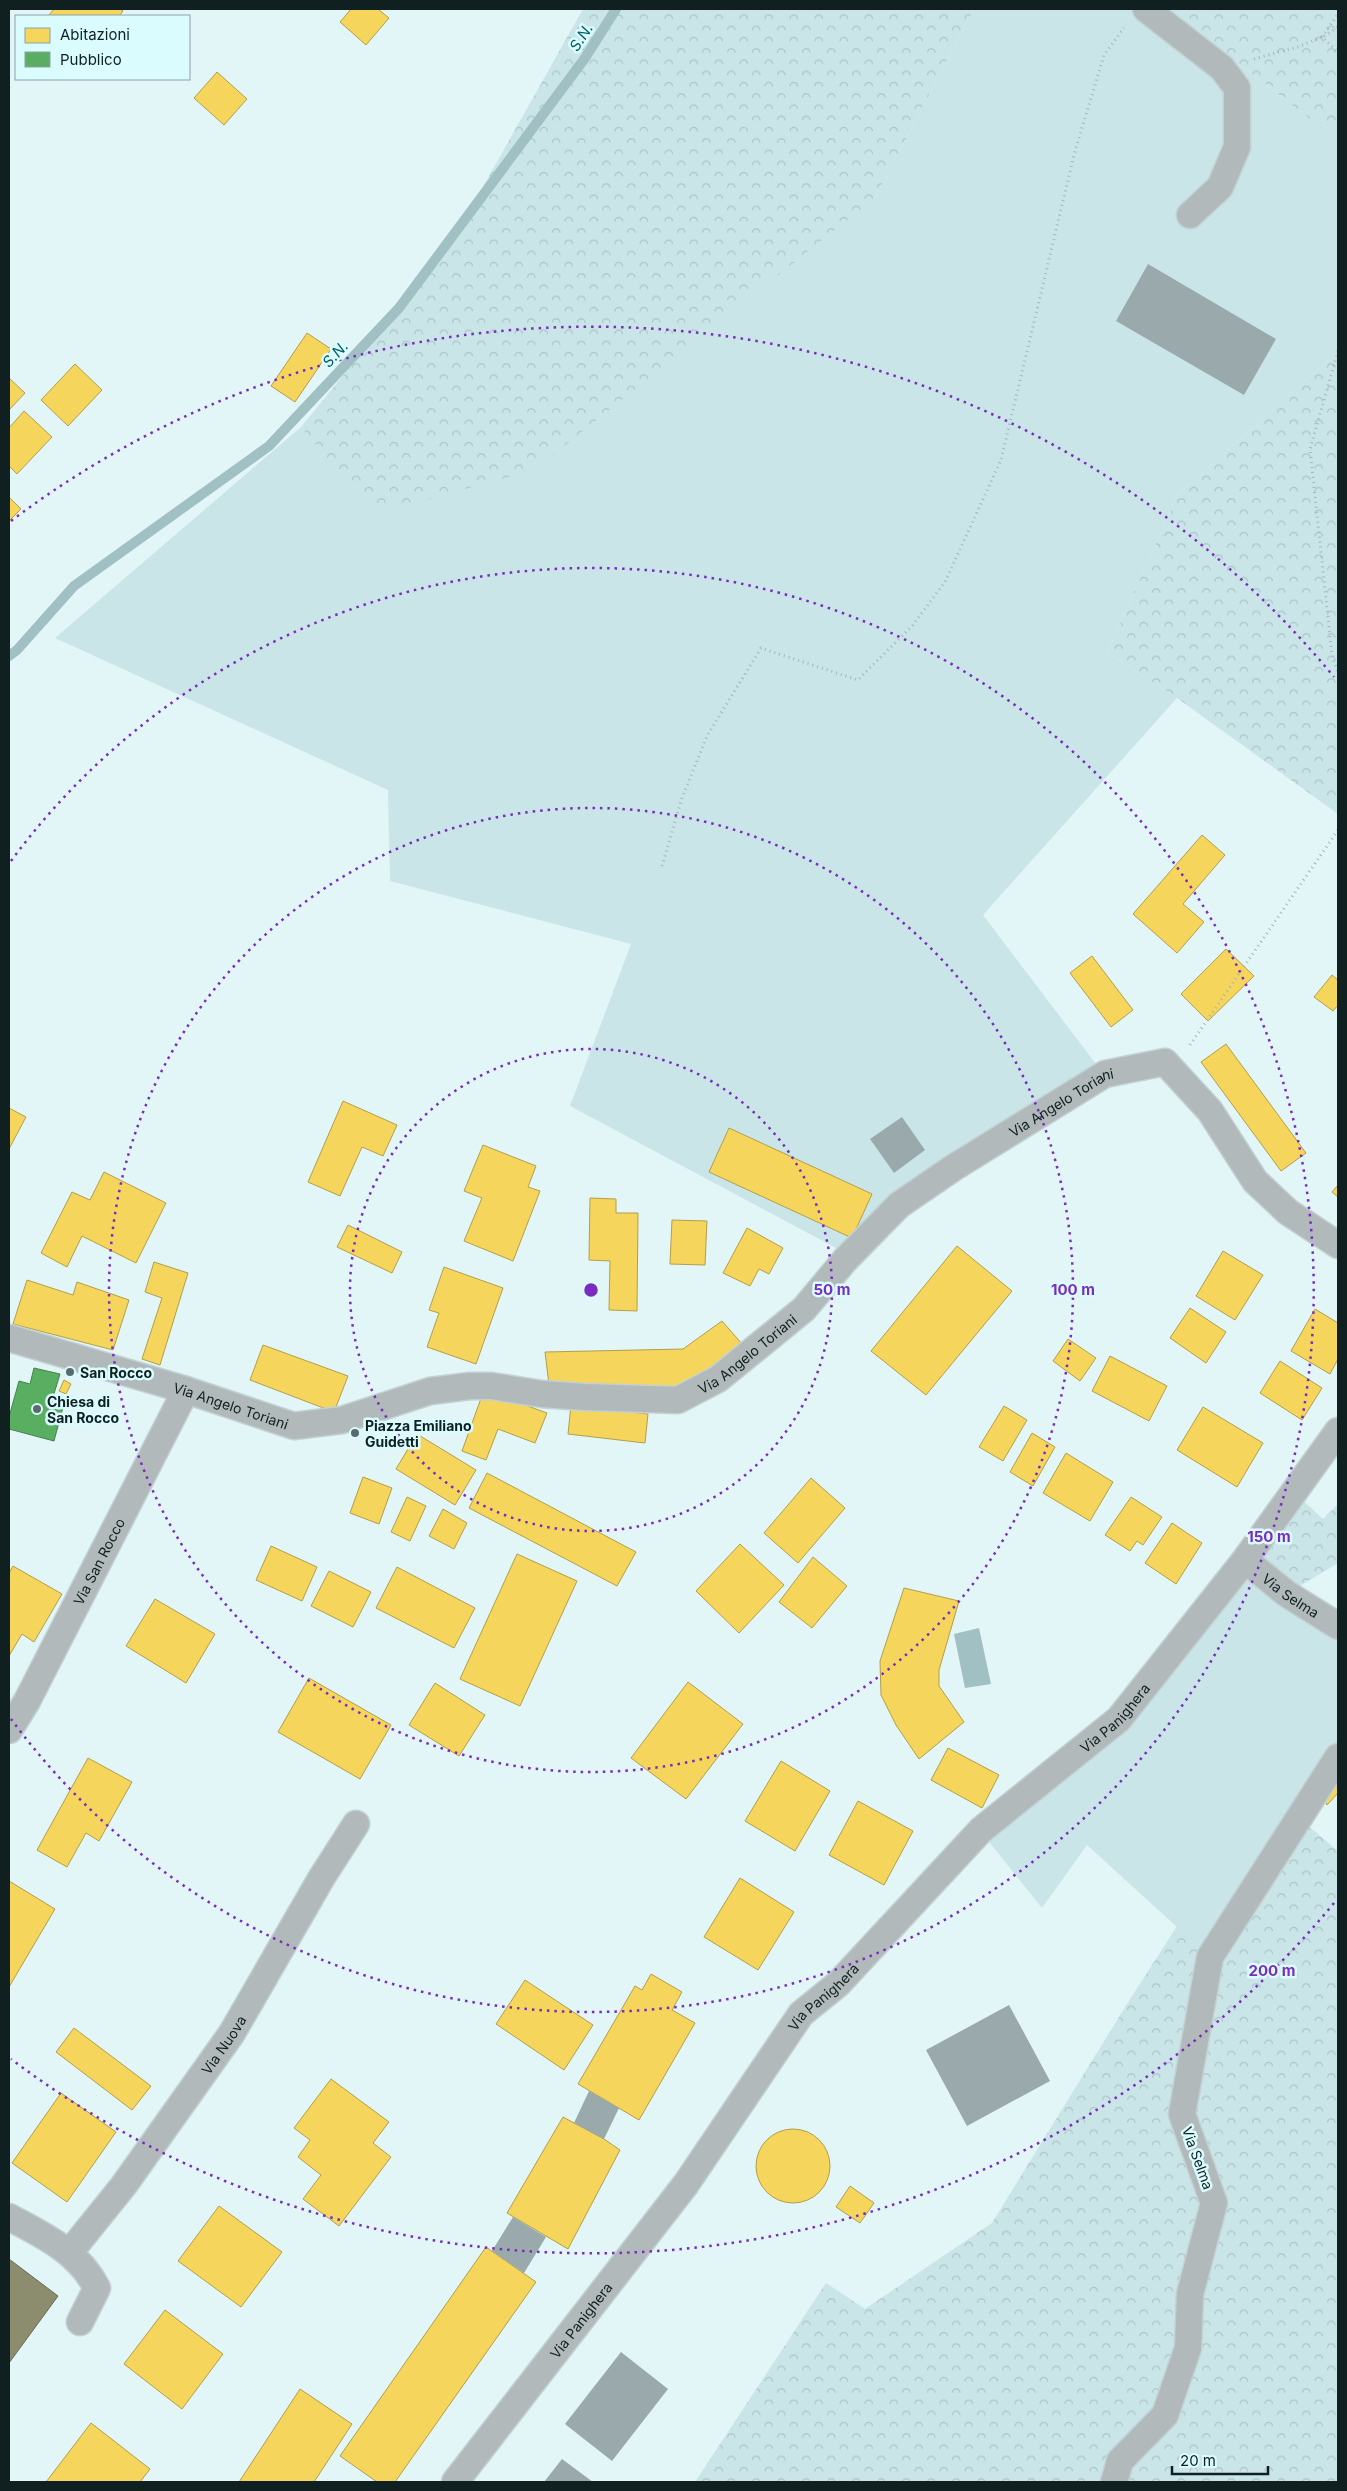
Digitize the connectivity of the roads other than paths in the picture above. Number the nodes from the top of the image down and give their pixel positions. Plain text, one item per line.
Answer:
1 (1137, 16) edge
2 (1190, 215) dead end
3 (1338, 1245) edge
4 (9, 1338) edge
5 (186, 1390) junction
6 (1338, 1431) edge
7 (1245, 1560) junction
8 (1338, 1626) edge
9 (9, 1730) edge
10 (1338, 1757) edge
11 (356, 1824) dead end
12 (9, 2217) edge
13 (70, 2252) junction
14 (80, 2322) dead end
15 (455, 2482) edge
16 (1114, 2482) edge

1 - 2 street
3 - 5 street, Via Angelo Toriani
4 - 5 street, Via Angelo Toriani
5 - 9 street, Via San Rocco
6 - 7 street
7 - 8 street, Via Selma
7 - 15 street, Via Panighera
10 - 16 street, Via Selma
11 - 13 street, Via Nuova
12 - 13 street
13 - 14 street

